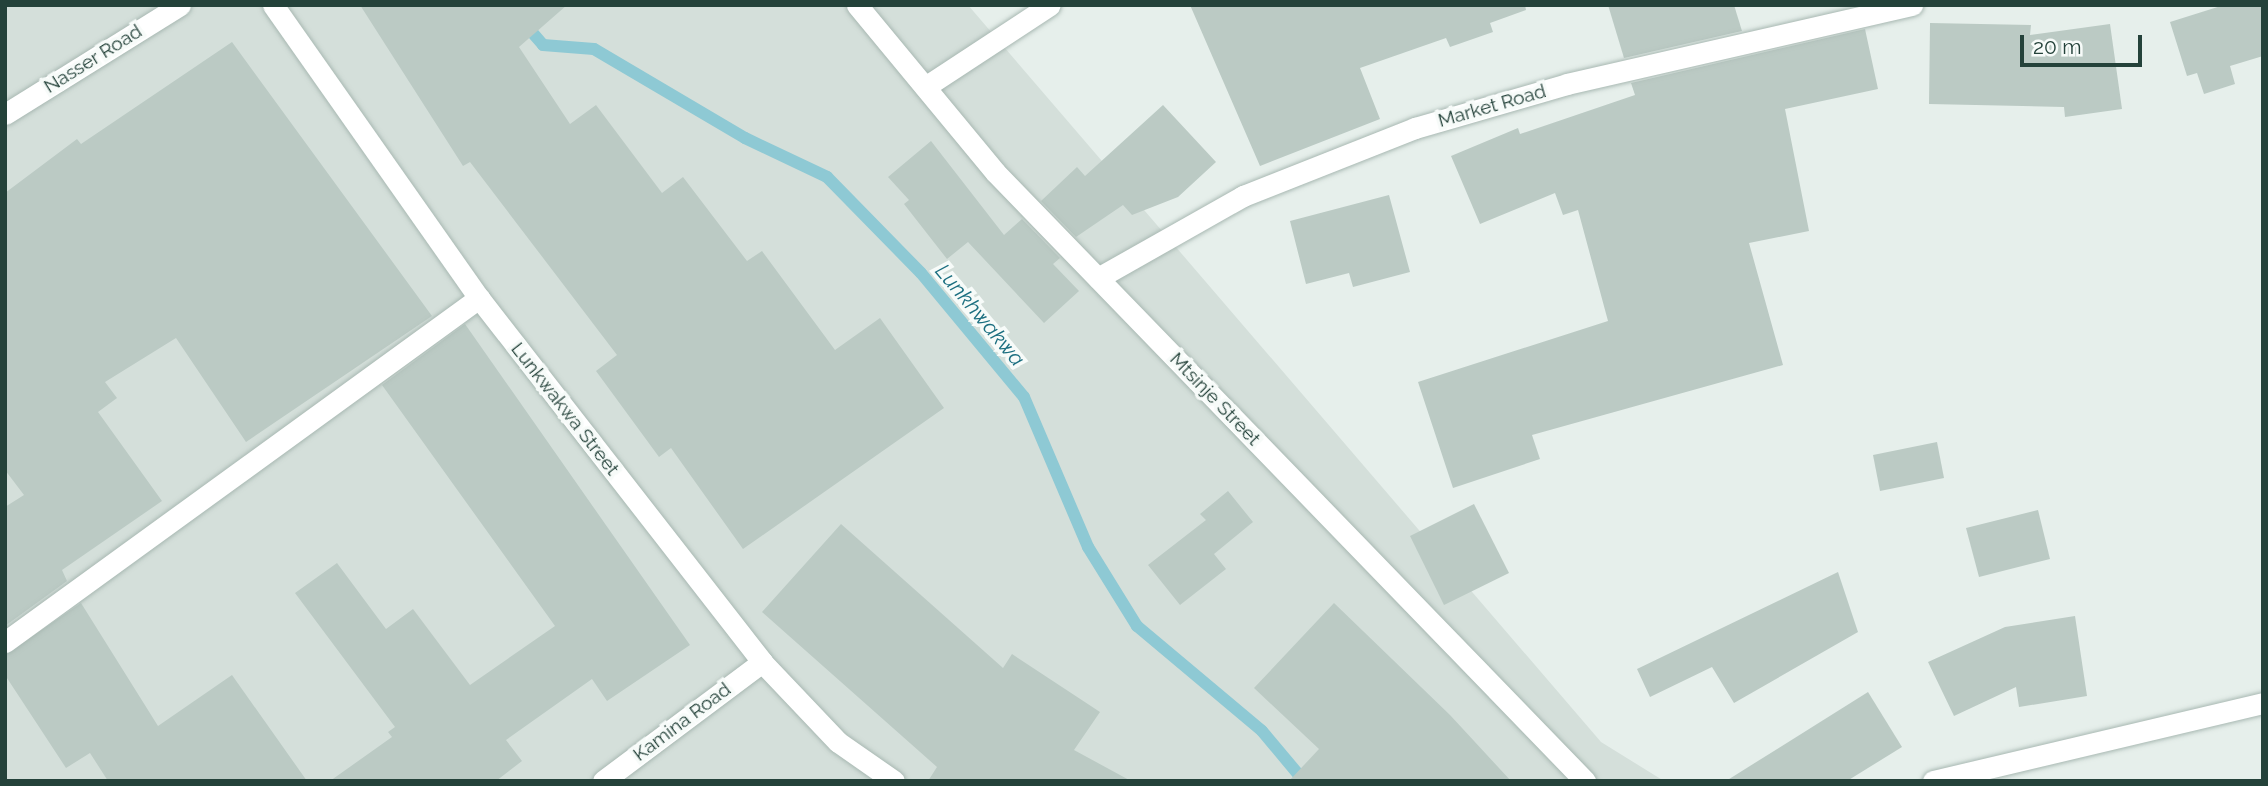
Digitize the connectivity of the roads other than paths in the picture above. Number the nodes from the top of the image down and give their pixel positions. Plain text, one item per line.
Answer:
1 (180, 5) edge
2 (273, 5) edge
3 (857, 5) edge
4 (1050, 5) edge
5 (1912, 5) edge
6 (925, 87) junction
7 (5, 114) edge
8 (1098, 278) junction
9 (479, 298) junction
10 (5, 642) edge
11 (762, 662) junction
12 (2263, 703) edge
13 (603, 781) edge
14 (894, 781) edge
15 (1585, 781) edge
16 (1933, 781) edge

1 - 7 street, Nasser Road
2 - 9 street, Lunkwakwa Street
3 - 6 street, Mtsinje Street
4 - 6 street
5 - 8 street, Market Road
6 - 8 street, Mtsinje Street
8 - 15 street, Mtsinje Street
9 - 10 street
9 - 11 street, Lunkwakwa Street
11 - 13 street, Kamina Road
11 - 14 street, Lunkwakwa Street
12 - 16 street

